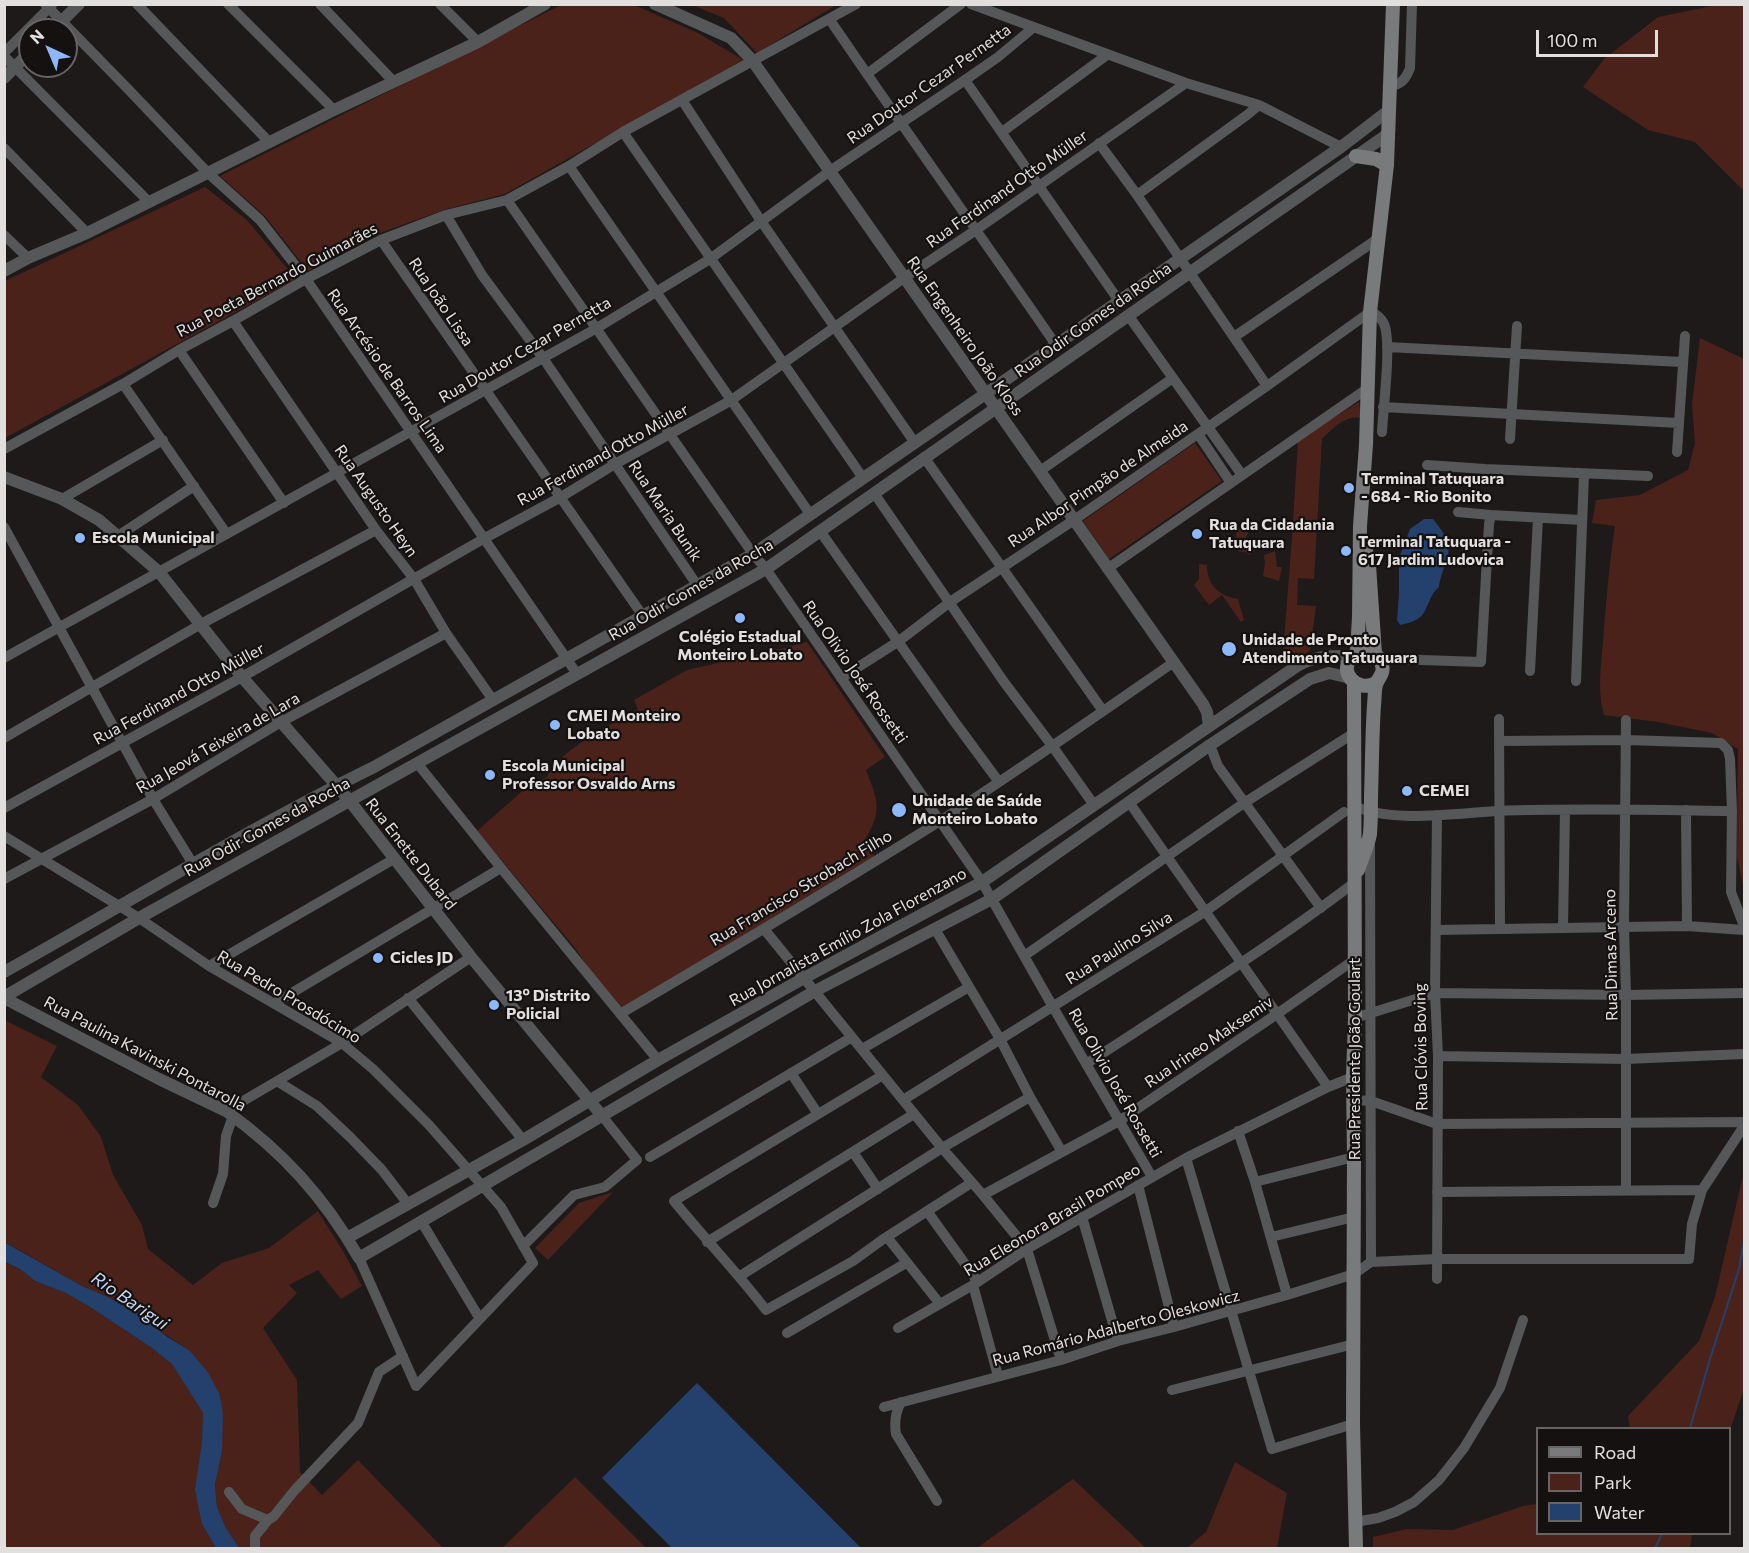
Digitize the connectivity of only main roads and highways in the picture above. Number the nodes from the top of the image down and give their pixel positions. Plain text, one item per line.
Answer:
1 (1393, 4) edge
2 (1356, 156) road end
3 (1387, 165) junction
4 (1360, 526) junction
5 (1355, 654) junction
6 (1378, 658) junction
7 (1352, 680) junction
8 (1376, 682) junction
9 (1354, 883) junction
10 (1356, 1548) edge

1 - 3 main road, Rua Presidente João Goulart
2 - 3 main road
3 - 4 main road, Rua Presidente João Goulart
4 - 5 main road, Rua Presidente João Goulart
4 - 6 main road, Rua Presidente João Goulart
5 - 6 main road
5 - 7 main road, Rua Presidente João Goulart
6 - 8 main road, Rua Presidente João Goulart
7 - 8 main road
7 - 9 main road, Rua Presidente João Goulart
8 - 9 main road, Rua Presidente João Goulart
9 - 10 main road, Rua Presidente João Goulart

